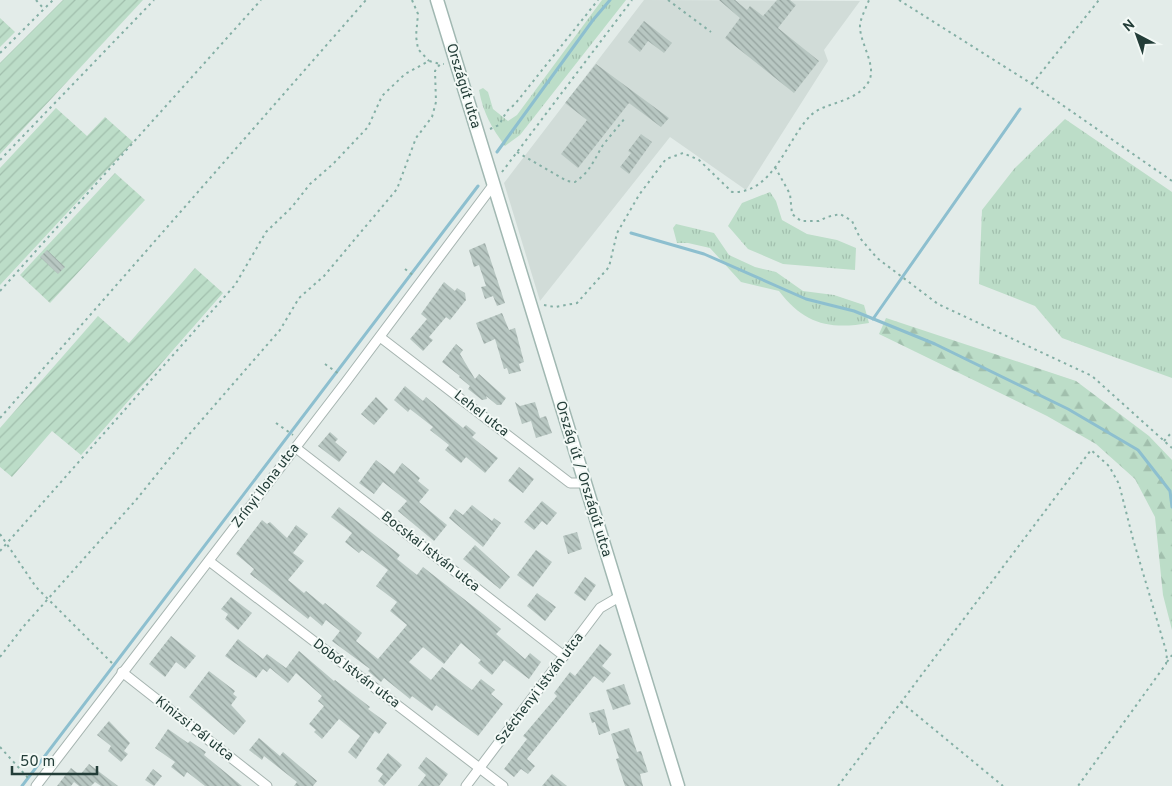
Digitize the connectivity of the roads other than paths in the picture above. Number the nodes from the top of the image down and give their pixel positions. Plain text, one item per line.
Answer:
1 (437, 0) edge
2 (490, 171) joint
3 (494, 184) junction
4 (380, 336) junction
5 (296, 448) junction
6 (585, 484) junction
7 (209, 561) junction
8 (619, 597) junction
9 (564, 656) junction
10 (122, 672) junction
11 (479, 768) junction
12 (34, 784) edge
13 (267, 786) edge
14 (466, 786) edge
15 (503, 786) edge
16 (678, 786) edge

1 - 2 main road, Országút utca
2 - 3 main road, Ország út / Országút utca
3 - 4 street, Zrínyi Ilona utca
3 - 6 main road, Ország út / Országút utca
4 - 5 street, Zrínyi Ilona utca
4 - 6 street, Lehel utca
5 - 7 street, Zrínyi Ilona utca
5 - 9 street, Bocskai István utca
6 - 8 main road, Ország út / Országút utca
7 - 10 street, Zrínyi Ilona utca
7 - 11 street, Dobó István utca
8 - 9 street, Széchenyi István utca
8 - 16 main road, Ország út / Országút utca
9 - 11 street, Széchenyi István utca
10 - 12 street, Zrínyi Ilona utca
10 - 13 street, Kinizsi Pál utca
11 - 14 street, Széchenyi István utca
11 - 15 street, Dobó István utca

